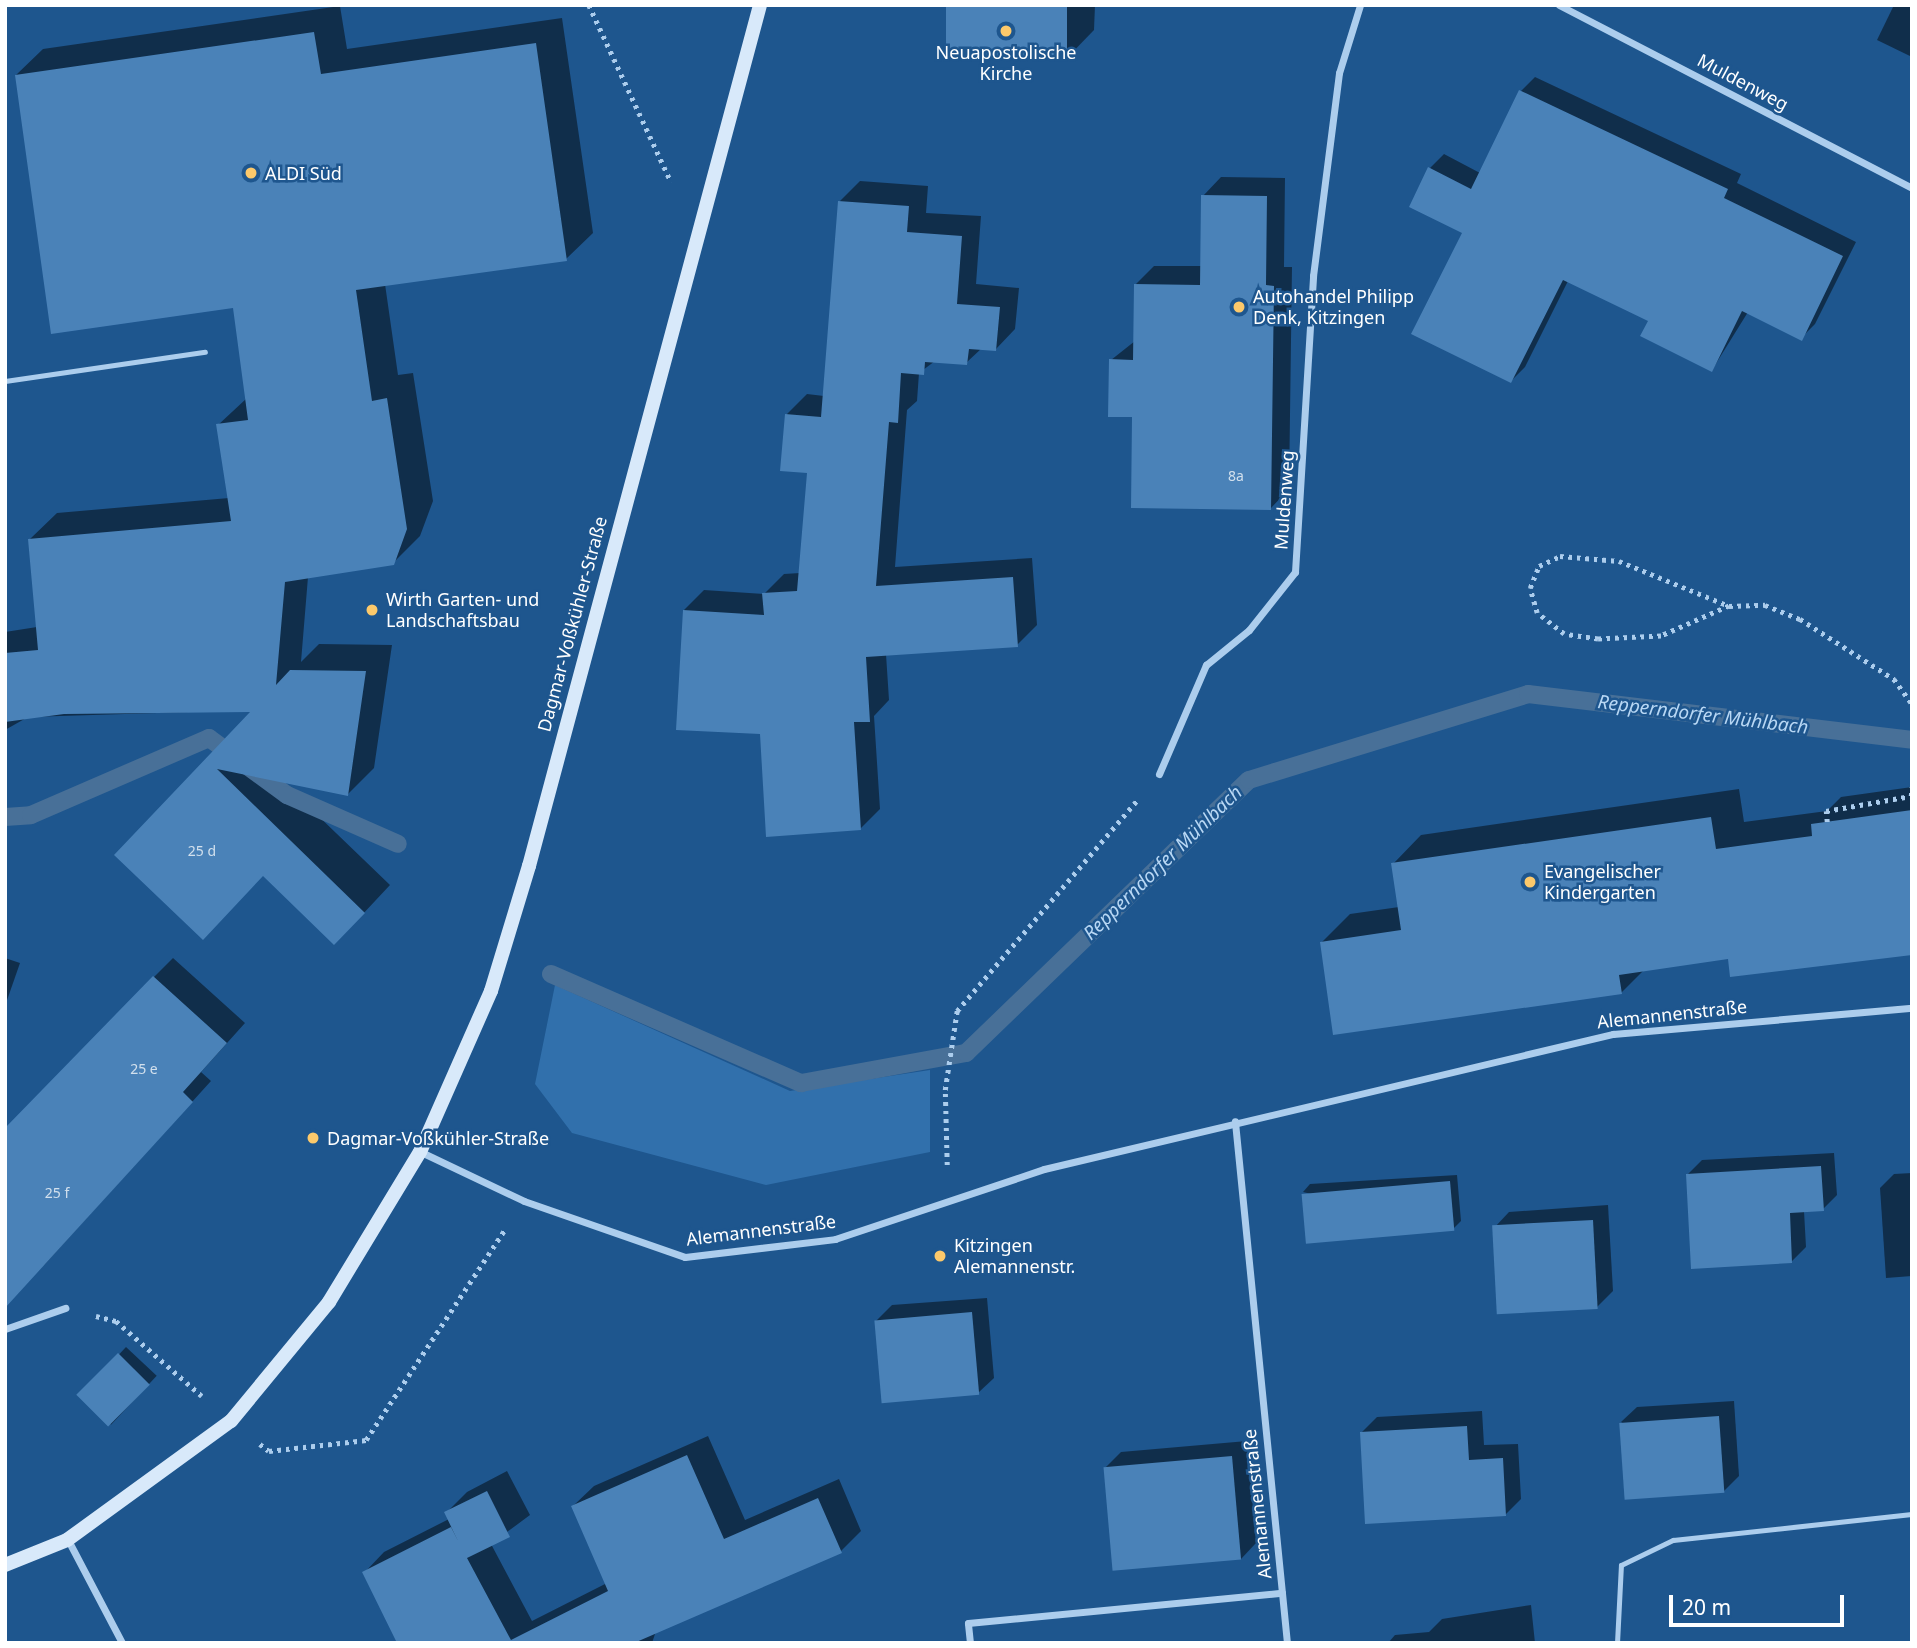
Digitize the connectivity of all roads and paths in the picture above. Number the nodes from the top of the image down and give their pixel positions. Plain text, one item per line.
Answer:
1 (589, 5) edge
2 (760, 5) edge
3 (1360, 5) edge
4 (1559, 5) edge
5 (1912, 188) edge
6 (695, 234) junction
7 (205, 352) dead end
8 (5, 381) edge
9 (1728, 606) junction
10 (1912, 704) edge
11 (1159, 774) joint
12 (1912, 786) edge
13 (1827, 822) dead end
14 (1912, 1008) edge
15 (1235, 1121) junction
16 (420, 1152) junction
17 (524, 1201) junction
18 (947, 1201) junction
19 (65, 1308) joint
20 (5, 1329) edge
21 (231, 1421) junction
22 (1912, 1514) edge
23 (67, 1540) junction
24 (5, 1565) edge
25 (1282, 1593) junction
26 (122, 1643) edge
27 (970, 1643) edge
28 (1287, 1643) edge
29 (1617, 1643) edge

1 - 6 path
2 - 6 street, Dagmar-Voßkühler-Straße
3 - 11 street, Muldenweg
4 - 5 street, Muldenweg
6 - 16 street, Dagmar-Voßkühler-Straße
7 - 8 lane
9 - 9 path
9 - 10 path
11 - 18 path
12 - 13 path
14 - 15 street, Alemannenstraße
15 - 18 street, Alemannenstraße
15 - 25 street, Alemannenstraße
16 - 17 street, Alemannenstraße
16 - 21 street, Dagmar-Voßkühler-Straße
17 - 18 street, Alemannenstraße
17 - 21 path
19 - 20 street
19 - 21 path
21 - 23 street, Dagmar-Voßkühler-Straße
22 - 29 lane
23 - 24 street, Dagmar-Voßkühler-Straße
23 - 26 street
25 - 27 street, Alemannenstraße
25 - 28 street

